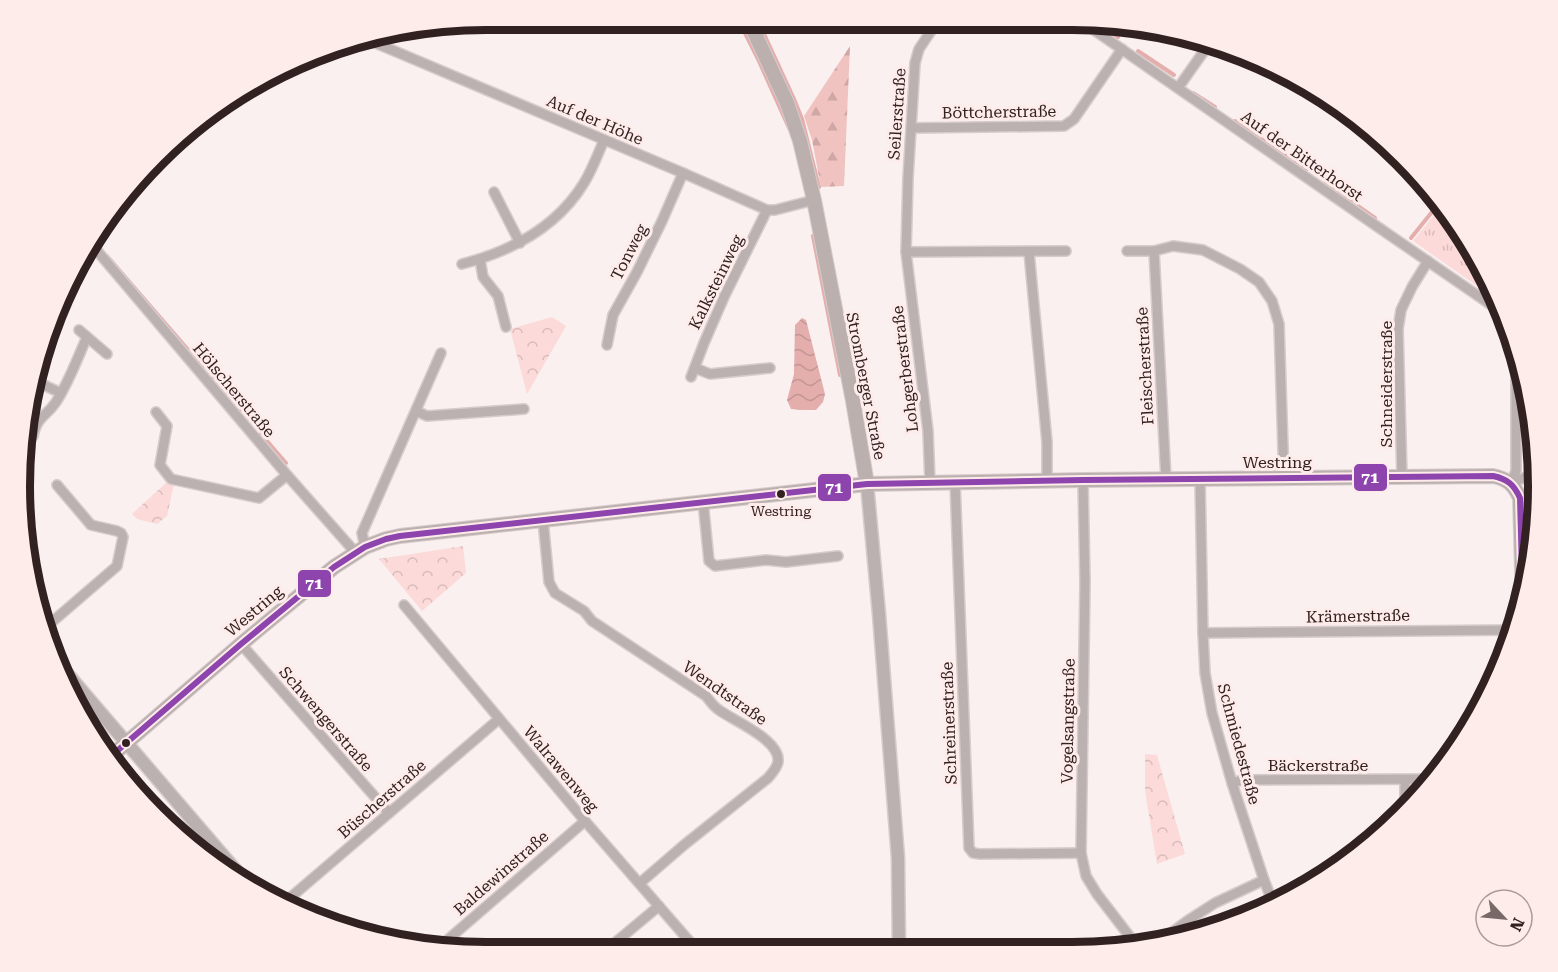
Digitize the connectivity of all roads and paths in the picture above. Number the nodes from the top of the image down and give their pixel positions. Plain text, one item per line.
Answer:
1 (753, 30) edge
2 (932, 30) edge
3 (1095, 31) edge
4 (377, 44) edge
5 (1122, 49) junction
6 (1205, 50) edge
7 (1178, 88) junction
8 (911, 128) junction
9 (604, 140) junction
10 (683, 173) junction
11 (908, 178) joint
12 (494, 192) dead end
13 (814, 200) junction
14 (767, 210) junction
15 (520, 243) junction
16 (96, 250) edge
17 (1065, 251) dead end
18 (1127, 251) dead end
19 (1154, 251) junction
20 (906, 252) junction
21 (1029, 252) junction
22 (480, 259) junction
23 (1428, 261) junction
24 (462, 264) dead end
25 (1490, 304) edge
26 (506, 327) dead end
27 (79, 330) dead end
28 (87, 337) junction
29 (606, 345) dead end
30 (441, 353) dead end
31 (107, 354) dead end
32 (770, 368) dead end
33 (42, 384) edge
34 (1516, 385) edge
35 (61, 393) junction
36 (524, 409) dead end
37 (416, 411) junction
38 (156, 412) dead end
39 (33, 436) dead end
40 (287, 475) junction
41 (1401, 477) junction
42 (1528, 477) edge
43 (1166, 479) junction
44 (1200, 479) junction
45 (1284, 479) junction
46 (1083, 480) junction
47 (1047, 481) junction
48 (956, 482) junction
49 (930, 483) junction
50 (1511, 483) junction
51 (867, 484) junction
52 (57, 486) dead end
53 (703, 501) junction
54 (543, 520) junction
55 (360, 550) junction
56 (838, 556) dead end
57 (1521, 562) edge
58 (404, 605) dead end
59 (51, 623) edge
60 (1505, 630) edge
61 (1203, 633) junction
62 (241, 644) junction
63 (74, 682) edge
64 (499, 719) junction
65 (127, 743) junction
66 (116, 752) edge
67 (1421, 779) edge
68 (1405, 780) junction
69 (1232, 783) junction
70 (1405, 797) edge
71 (388, 813) junction
72 (585, 821) junction
73 (1081, 853) junction
74 (229, 862) edge
75 (1264, 880) junction
76 (640, 883) junction
77 (1271, 896) edge
78 (290, 898) edge
79 (659, 906) junction
80 (1176, 929) edge
81 (1131, 938) edge
82 (447, 940) edge
83 (616, 942) edge
84 (690, 942) edge
85 (899, 942) edge

1 - 13 main road, Stromberger Straße
2 - 8 street, Seilerstraße
3 - 5 street, Auf der Bitterhorst
4 - 9 street, Auf der Höhe
5 - 7 street, Auf der Bitterhorst
5 - 8 street, Böttcherstraße
6 - 7 street
7 - 23 street, Auf der Bitterhorst
8 - 11 street, Seilerstraße
9 - 10 street, Auf der Höhe
9 - 15 street
10 - 14 street, Auf der Höhe
10 - 29 street, Tonweg
11 - 20 street, Lohgerberstraße
12 - 15 street
13 - 14 street
13 - 51 main road, Stromberger Straße
14 - 32 street, Kalksteinweg
15 - 22 street
16 - 40 street, Hölscherstraße
17 - 21 street
18 - 19 street
19 - 43 street, Fleischerstraße
19 - 45 street
20 - 21 street
20 - 49 street, Lohgerberstraße
21 - 47 street
22 - 24 street
22 - 26 street
23 - 25 street, Auf der Bitterhorst
23 - 41 street, Schneiderstraße
27 - 28 street
28 - 31 street
28 - 35 street
30 - 37 street
33 - 35 street
34 - 50 street
35 - 39 street
36 - 37 street
37 - 55 street
38 - 40 street
40 - 55 street, Hölscherstraße
41 - 45 main road, Westring
41 - 50 main road, Westring
42 - 50 street
43 - 44 main road, Westring
43 - 46 main road, Westring
44 - 45 main road, Westring
44 - 61 street, Schmiedestraße
46 - 47 main road, Westring
46 - 73 street, Vogelsangstraße
47 - 48 main road, Westring
48 - 49 main road, Westring
48 - 73 street, Schreinerstraße
49 - 51 main road, Westring
50 - 57 main road
51 - 53 main road, Westring
51 - 85 street, Stromberger Straße
52 - 59 street
53 - 54 main road, Westring
53 - 56 street
54 - 55 main road, Westring
54 - 76 street, Wendtstraße
55 - 62 main road, Westring
58 - 64 street, Walrawenweg
60 - 61 street, Krämerstraße
61 - 69 street, Schmiedestraße
62 - 65 main road, Westring
62 - 71 street, Schwengerstraße
63 - 65 street
64 - 71 street, Büscherstraße
64 - 72 street, Walrawenweg
65 - 66 main road, Westring
65 - 74 street
67 - 68 street, Bäckerstraße
68 - 69 street, Bäckerstraße
68 - 70 street
69 - 75 street, Schmiedestraße
71 - 78 street, Büscherstraße
72 - 76 street, Walrawenweg
72 - 82 street, Baldewinstraße
73 - 81 street, Vogelsangstraße
75 - 77 street, Schmiedestraße
75 - 80 street
76 - 79 street, Walrawenweg
79 - 83 street
79 - 84 street, Walrawenweg

